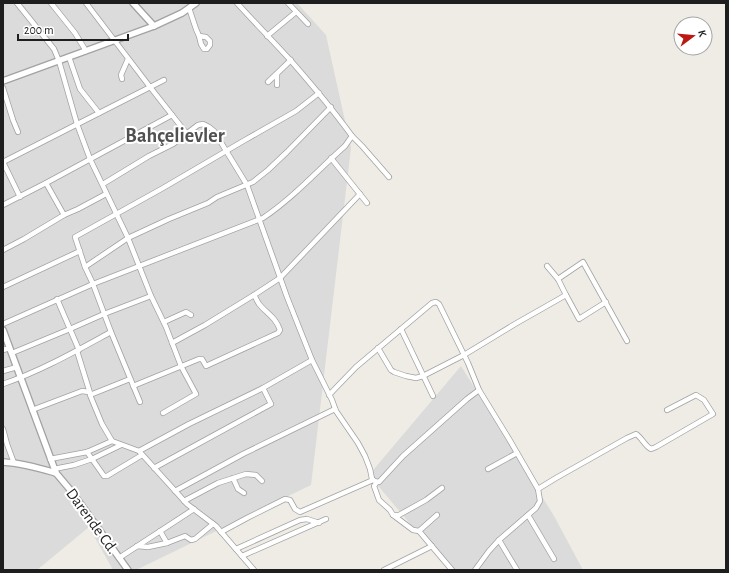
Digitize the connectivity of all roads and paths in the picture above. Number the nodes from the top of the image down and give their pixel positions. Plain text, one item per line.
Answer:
1 (17, 3) edge
2 (50, 3) edge
3 (86, 3) edge
4 (133, 3) edge
5 (196, 3) edge
6 (237, 3) edge
7 (288, 3) edge
8 (189, 8) junction
9 (296, 12) junction
10 (308, 24) dead end
11 (154, 26) junction
12 (199, 36) dead end
13 (267, 36) junction
14 (114, 41) junction
15 (86, 51) junction
16 (69, 57) junction
17 (128, 59) junction
18 (290, 60) junction
19 (59, 61) junction
20 (277, 74) junction
21 (122, 80) dead end
22 (164, 80) dead end
23 (3, 81) edge
24 (268, 82) dead end
25 (277, 85) dead end
26 (150, 87) junction
27 (3, 88) edge
28 (319, 94) junction
29 (330, 107) junction
30 (100, 113) junction
31 (172, 115) junction
32 (78, 124) junction
33 (18, 132) dead end
34 (187, 134) junction
35 (352, 136) junction
36 (227, 150) junction
37 (331, 158) junction
38 (90, 160) junction
39 (3, 162) edge
40 (389, 177) dead end
41 (46, 184) junction
42 (103, 184) junction
43 (247, 184) junction
44 (106, 194) junction
45 (360, 194) junction
46 (20, 196) junction
47 (367, 203) dead end
48 (3, 205) edge
49 (116, 214) junction
50 (64, 215) junction
51 (260, 218) junction
52 (128, 238) junction
53 (3, 250) edge
54 (80, 251) junction
55 (140, 266) junction
56 (547, 266) dead end
57 (85, 267) junction
58 (280, 278) junction
59 (558, 279) junction
60 (93, 284) junction
61 (3, 287) edge
62 (566, 295) junction
63 (151, 296) junction
64 (254, 296) junction
65 (57, 299) junction
66 (606, 302) junction
67 (104, 314) junction
68 (191, 315) dead end
69 (164, 322) junction
70 (3, 324) edge
71 (70, 329) junction
72 (401, 329) junction
73 (3, 330) edge
74 (111, 332) junction
75 (627, 341) dead end
76 (172, 343) junction
77 (378, 348) junction
78 (3, 350) edge
79 (78, 350) junction
80 (11, 351) junction
81 (464, 355) junction
82 (312, 360) junction
83 (181, 366) junction
84 (17, 367) junction
85 (3, 371) edge
86 (424, 375) junction
87 (21, 378) junction
88 (130, 379) junction
89 (3, 384) edge
90 (133, 386) junction
91 (263, 388) junction
92 (479, 390) junction
93 (90, 393) junction
94 (329, 395) junction
95 (433, 396) dead end
96 (140, 402) dead end
97 (335, 409) junction
98 (32, 410) junction
99 (667, 410) dead end
100 (163, 413) dead end
101 (3, 429) edge
102 (112, 441) junction
103 (121, 445) junction
104 (87, 452) junction
105 (517, 452) junction
106 (140, 453) junction
107 (50, 459) junction
108 (92, 460) junction
109 (3, 462) edge
110 (14, 463) junction
111 (154, 468) junction
112 (488, 469) dead end
113 (55, 471) junction
114 (233, 478) junction
115 (262, 481) dead end
116 (375, 481) junction
117 (442, 488) dead end
118 (538, 489) junction
119 (175, 491) junction
120 (244, 493) dead end
121 (184, 501) junction
122 (194, 509) junction
123 (393, 515) junction
124 (437, 515) dead end
125 (528, 515) junction
126 (326, 519) dead end
127 (318, 523) junction
128 (213, 524) junction
129 (160, 531) junction
130 (419, 531) junction
131 (221, 532) junction
132 (499, 540) junction
133 (167, 543) junction
134 (137, 546) junction
135 (432, 546) junction
136 (236, 549) junction
137 (242, 556) junction
138 (119, 558) junction
139 (554, 559) dead end
140 (128, 570) edge
141 (254, 570) edge
142 (384, 570) edge
143 (452, 570) edge
144 (475, 570) edge
145 (517, 570) edge

1 - 19 street
2 - 15 street
3 - 14 street
4 - 11 street
5 - 8 street
6 - 13 street
7 - 9 street
8 - 11 street
8 - 12 street
9 - 10 street
9 - 13 street
11 - 14 street
13 - 18 street
14 - 15 street
14 - 17 street
15 - 16 street
16 - 19 street
16 - 30 street
17 - 21 street
17 - 26 street
18 - 20 street
18 - 28 street
19 - 23 street
19 - 32 street
20 - 24 street
20 - 25 street
22 - 26 street
26 - 30 street
26 - 31 street
27 - 33 street
28 - 29 street
28 - 36 street
29 - 35 street
29 - 43 street
30 - 32 street
31 - 34 street
31 - 38 street
32 - 38 street
32 - 39 street
34 - 36 street
34 - 42 street
35 - 37 street
35 - 40 street
36 - 43 street
36 - 49 street
37 - 45 street
37 - 51 street
38 - 41 street
38 - 42 street
39 - 46 street
41 - 46 street
41 - 50 street
42 - 44 street
43 - 51 street
43 - 52 street
44 - 49 street
44 - 50 street
45 - 47 street
45 - 58 street
46 - 48 street
49 - 52 street
49 - 54 street
50 - 53 street
51 - 55 street
51 - 58 street
52 - 55 street
52 - 57 street
54 - 57 street
54 - 61 street
55 - 60 street
55 - 63 street
56 - 59 street
57 - 60 street
58 - 64 street
58 - 82 street
59 - 62 street
59 - 66 street
60 - 65 street
60 - 67 street
62 - 66 street
62 - 81 street
63 - 67 street
63 - 69 street
64 - 76 street
64 - 83 street
65 - 70 street
65 - 71 street
66 - 75 street
67 - 71 street
67 - 74 street
68 - 69 street
69 - 76 street
71 - 79 street
71 - 80 street
72 - 77 street
72 - 81 street
72 - 86 street
73 - 80 street, Darende Cd.
74 - 79 street
74 - 88 street
76 - 83 street
77 - 86 street
77 - 94 street
78 - 80 street
79 - 87 street
79 - 93 street
80 - 84 street, Darende Cd.
81 - 86 street
81 - 92 street
82 - 91 street
82 - 94 street
83 - 90 street
83 - 100 street
84 - 85 street
84 - 87 street, Darende Cd.
86 - 95 street
87 - 89 street
87 - 98 street, Darende Cd.
88 - 90 street
88 - 93 street
90 - 96 street
91 - 106 street
91 - 111 street
92 - 105 street
92 - 116 street
93 - 98 street
93 - 102 street
94 - 97 street
97 - 116 street
97 - 119 street
98 - 107 street, Darende Cd.
99 - 118 street
101 - 110 street
102 - 103 street
102 - 104 street
103 - 106 street
103 - 108 street
104 - 107 street
104 - 108 street
105 - 112 street
105 - 118 street
106 - 108 street
106 - 111 street
107 - 113 street, Darende Cd.
108 - 113 street
109 - 110 street
110 - 113 street
111 - 119 street
113 - 138 street, Darende Cd.
114 - 115 street
114 - 120 street
114 - 121 street
116 - 123 street
116 - 131 street
117 - 123 street
118 - 125 street
119 - 121 street
121 - 122 street
122 - 128 street
122 - 129 street
123 - 130 street
124 - 130 street
125 - 132 street
125 - 139 street
126 - 127 street
127 - 136 street
127 - 137 street
128 - 131 street
128 - 133 street
129 - 133 street
129 - 134 street
130 - 135 street
131 - 136 street
132 - 144 street
132 - 145 street
133 - 134 street
134 - 138 street
135 - 142 street
135 - 143 street
136 - 137 street
137 - 141 street
138 - 140 street, Darende Cd.

